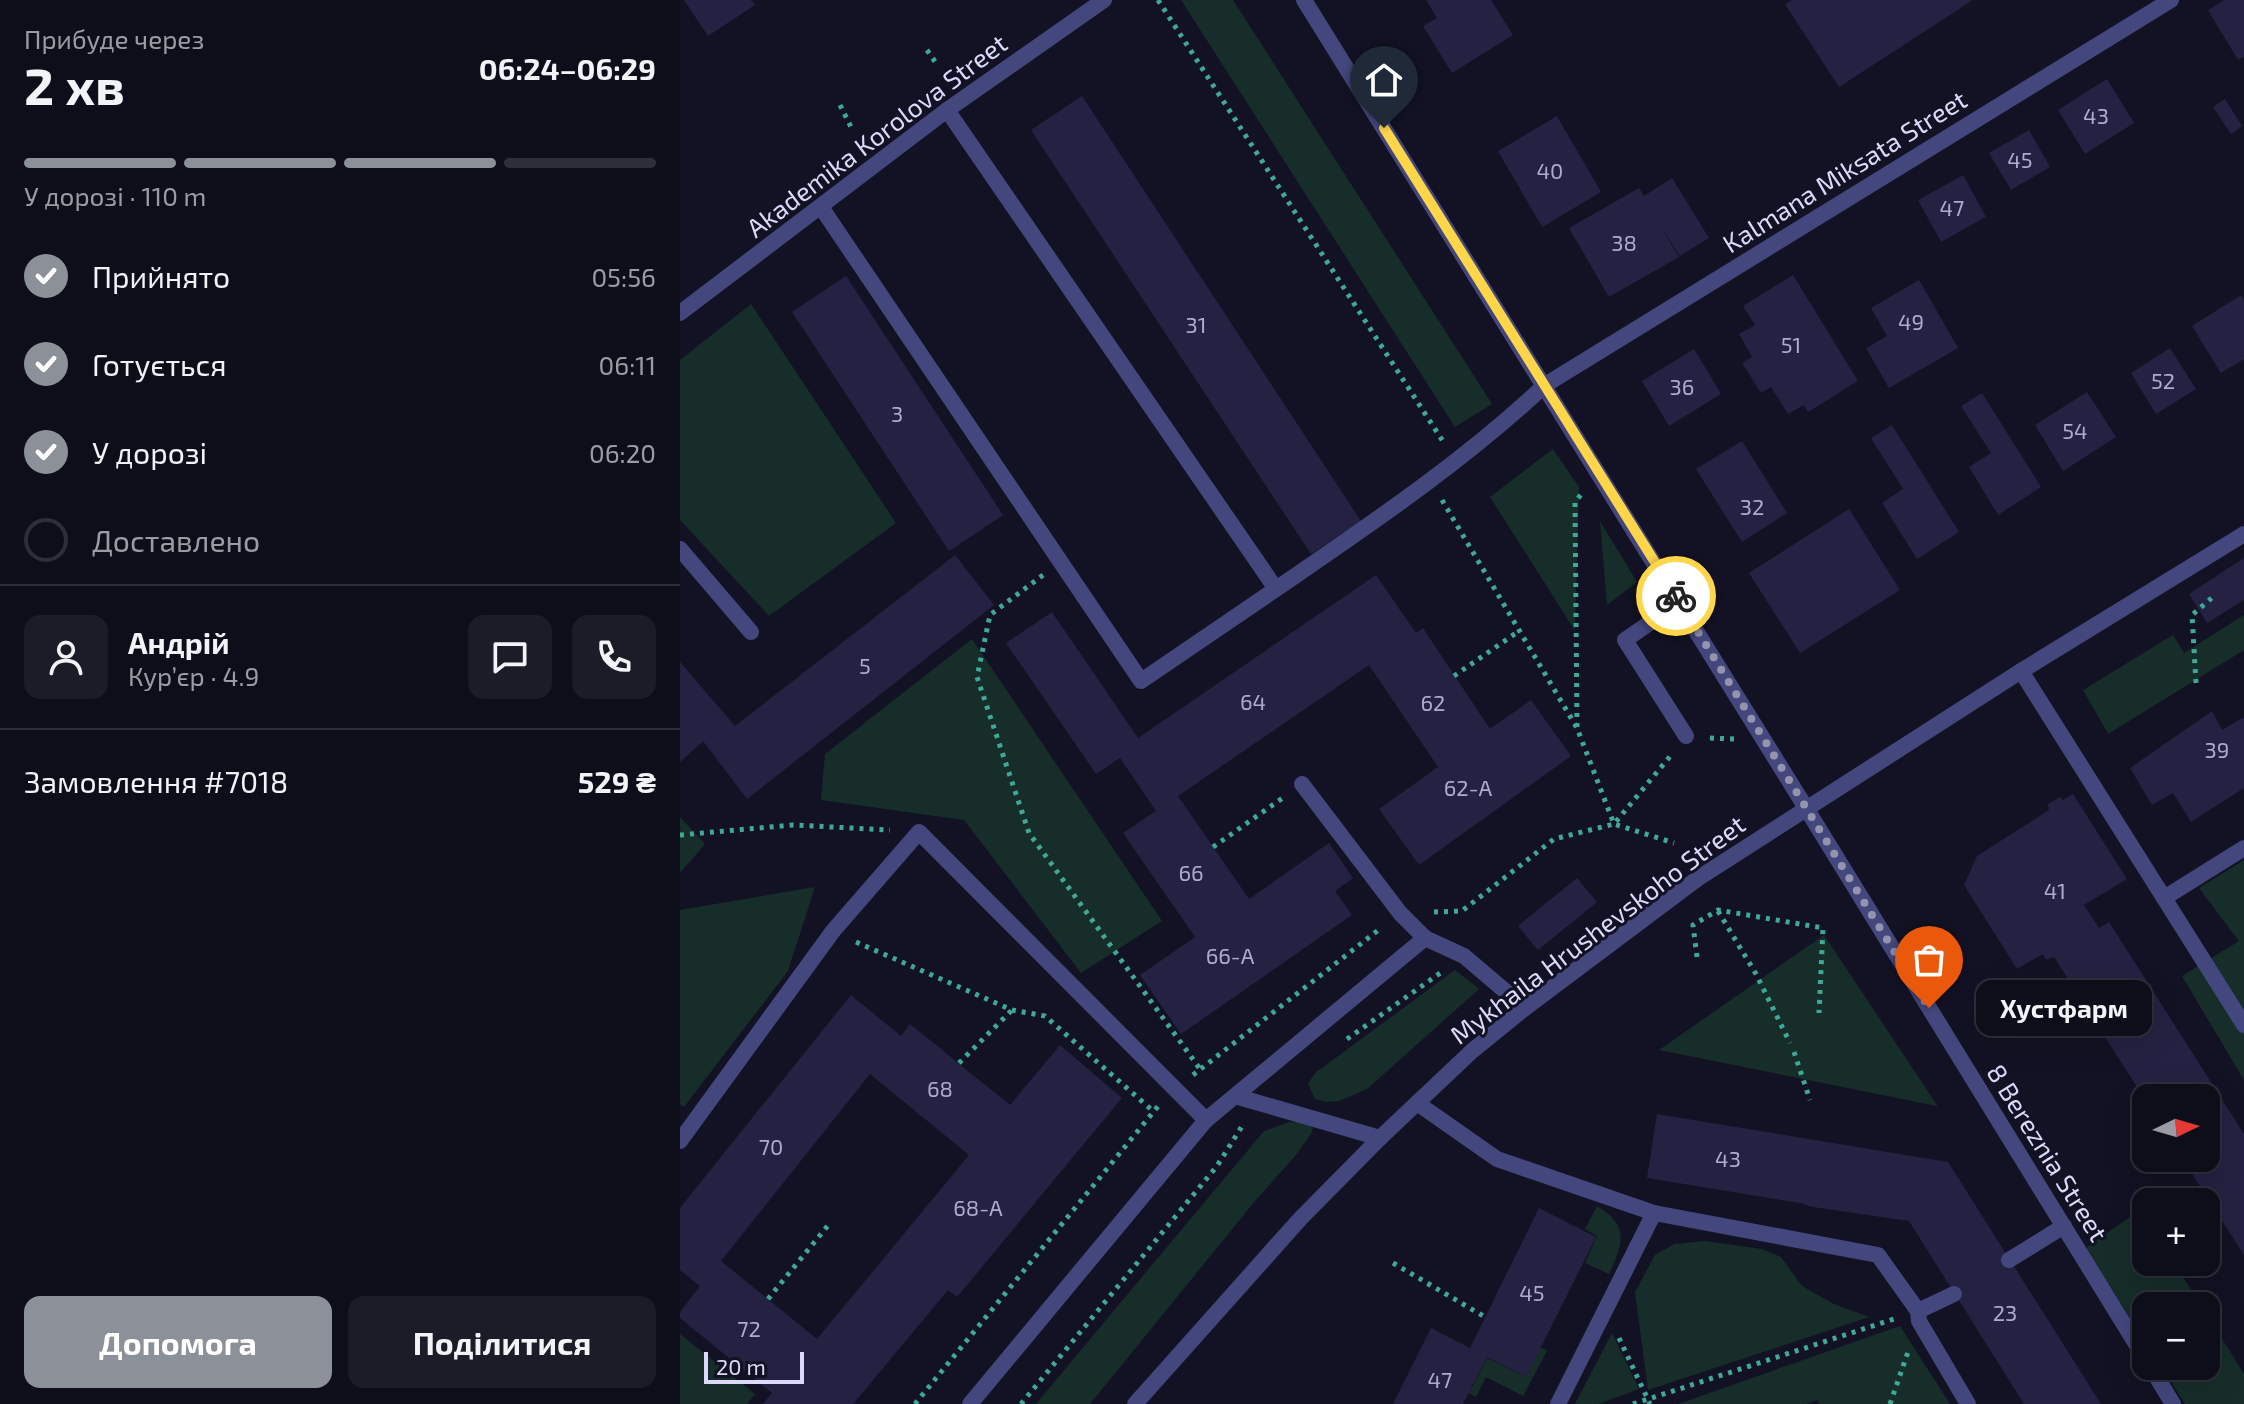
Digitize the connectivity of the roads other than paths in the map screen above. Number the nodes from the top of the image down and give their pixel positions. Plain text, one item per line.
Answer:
1 (1104, 0) edge
2 (1304, 0) edge
3 (2171, 0) edge
4 (947, 110) junction
5 (821, 207) junction
6 (680, 313) edge
7 (1545, 385) junction
8 (2244, 534) edge
9 (680, 549) edge
10 (1276, 589) junction
11 (1680, 602) junction
12 (751, 632) dead end
13 (2021, 671) junction
14 (1686, 736) dead end
15 (1302, 784) road end
16 (1806, 808) junction
17 (2244, 848) edge
18 (2164, 898) junction
19 (1425, 938) junction
20 (1525, 1008) junction
21 (2244, 1025) edge
22 (1235, 1096) junction
23 (1417, 1103) junction
24 (1206, 1120) junction
25 (1380, 1138) junction
26 (680, 1141) edge
27 (1654, 1213) junction
28 (2064, 1226) junction
29 (2009, 1260) dead end
30 (1954, 1294) dead end
31 (1918, 1316) junction
32 (2132, 1337) edge
33 (2158, 1380) edge
34 (970, 1404) edge
35 (1135, 1404) edge
36 (1558, 1404) edge
37 (1968, 1404) edge
38 (2173, 1404) edge

1 - 4 street, Akademika Korolova Street
2 - 7 street, 8 Bereznia Street
3 - 7 street, Kalmana Miksata Street
4 - 5 street, Akademika Korolova Street
4 - 10 street
5 - 6 street, Akademika Korolova Street
5 - 10 street, Kalmana Miksata Street
7 - 10 street, Kalmana Miksata Street
7 - 11 street, 8 Bereznia Street
8 - 13 street, Mykhaila Hrushevskoho Street
9 - 12 street
11 - 14 street
11 - 16 street, 8 Bereznia Street
13 - 16 street, Mykhaila Hrushevskoho Street
13 - 18 street
15 - 19 street
16 - 20 street, Mykhaila Hrushevskoho Street
16 - 28 street, 8 Bereznia Street
17 - 18 street
18 - 21 street
19 - 20 street
19 - 22 street
20 - 23 street, Mykhaila Hrushevskoho Street
22 - 24 street
22 - 25 street
23 - 25 street, Mykhaila Hrushevskoho Street
23 - 27 street
24 - 26 street
24 - 34 street
25 - 35 street, Mykhaila Hrushevskoho Street
27 - 31 street
27 - 36 street
28 - 29 street
28 - 32 street, 8 Bereznia Street
30 - 31 street
31 - 37 street
33 - 38 street

